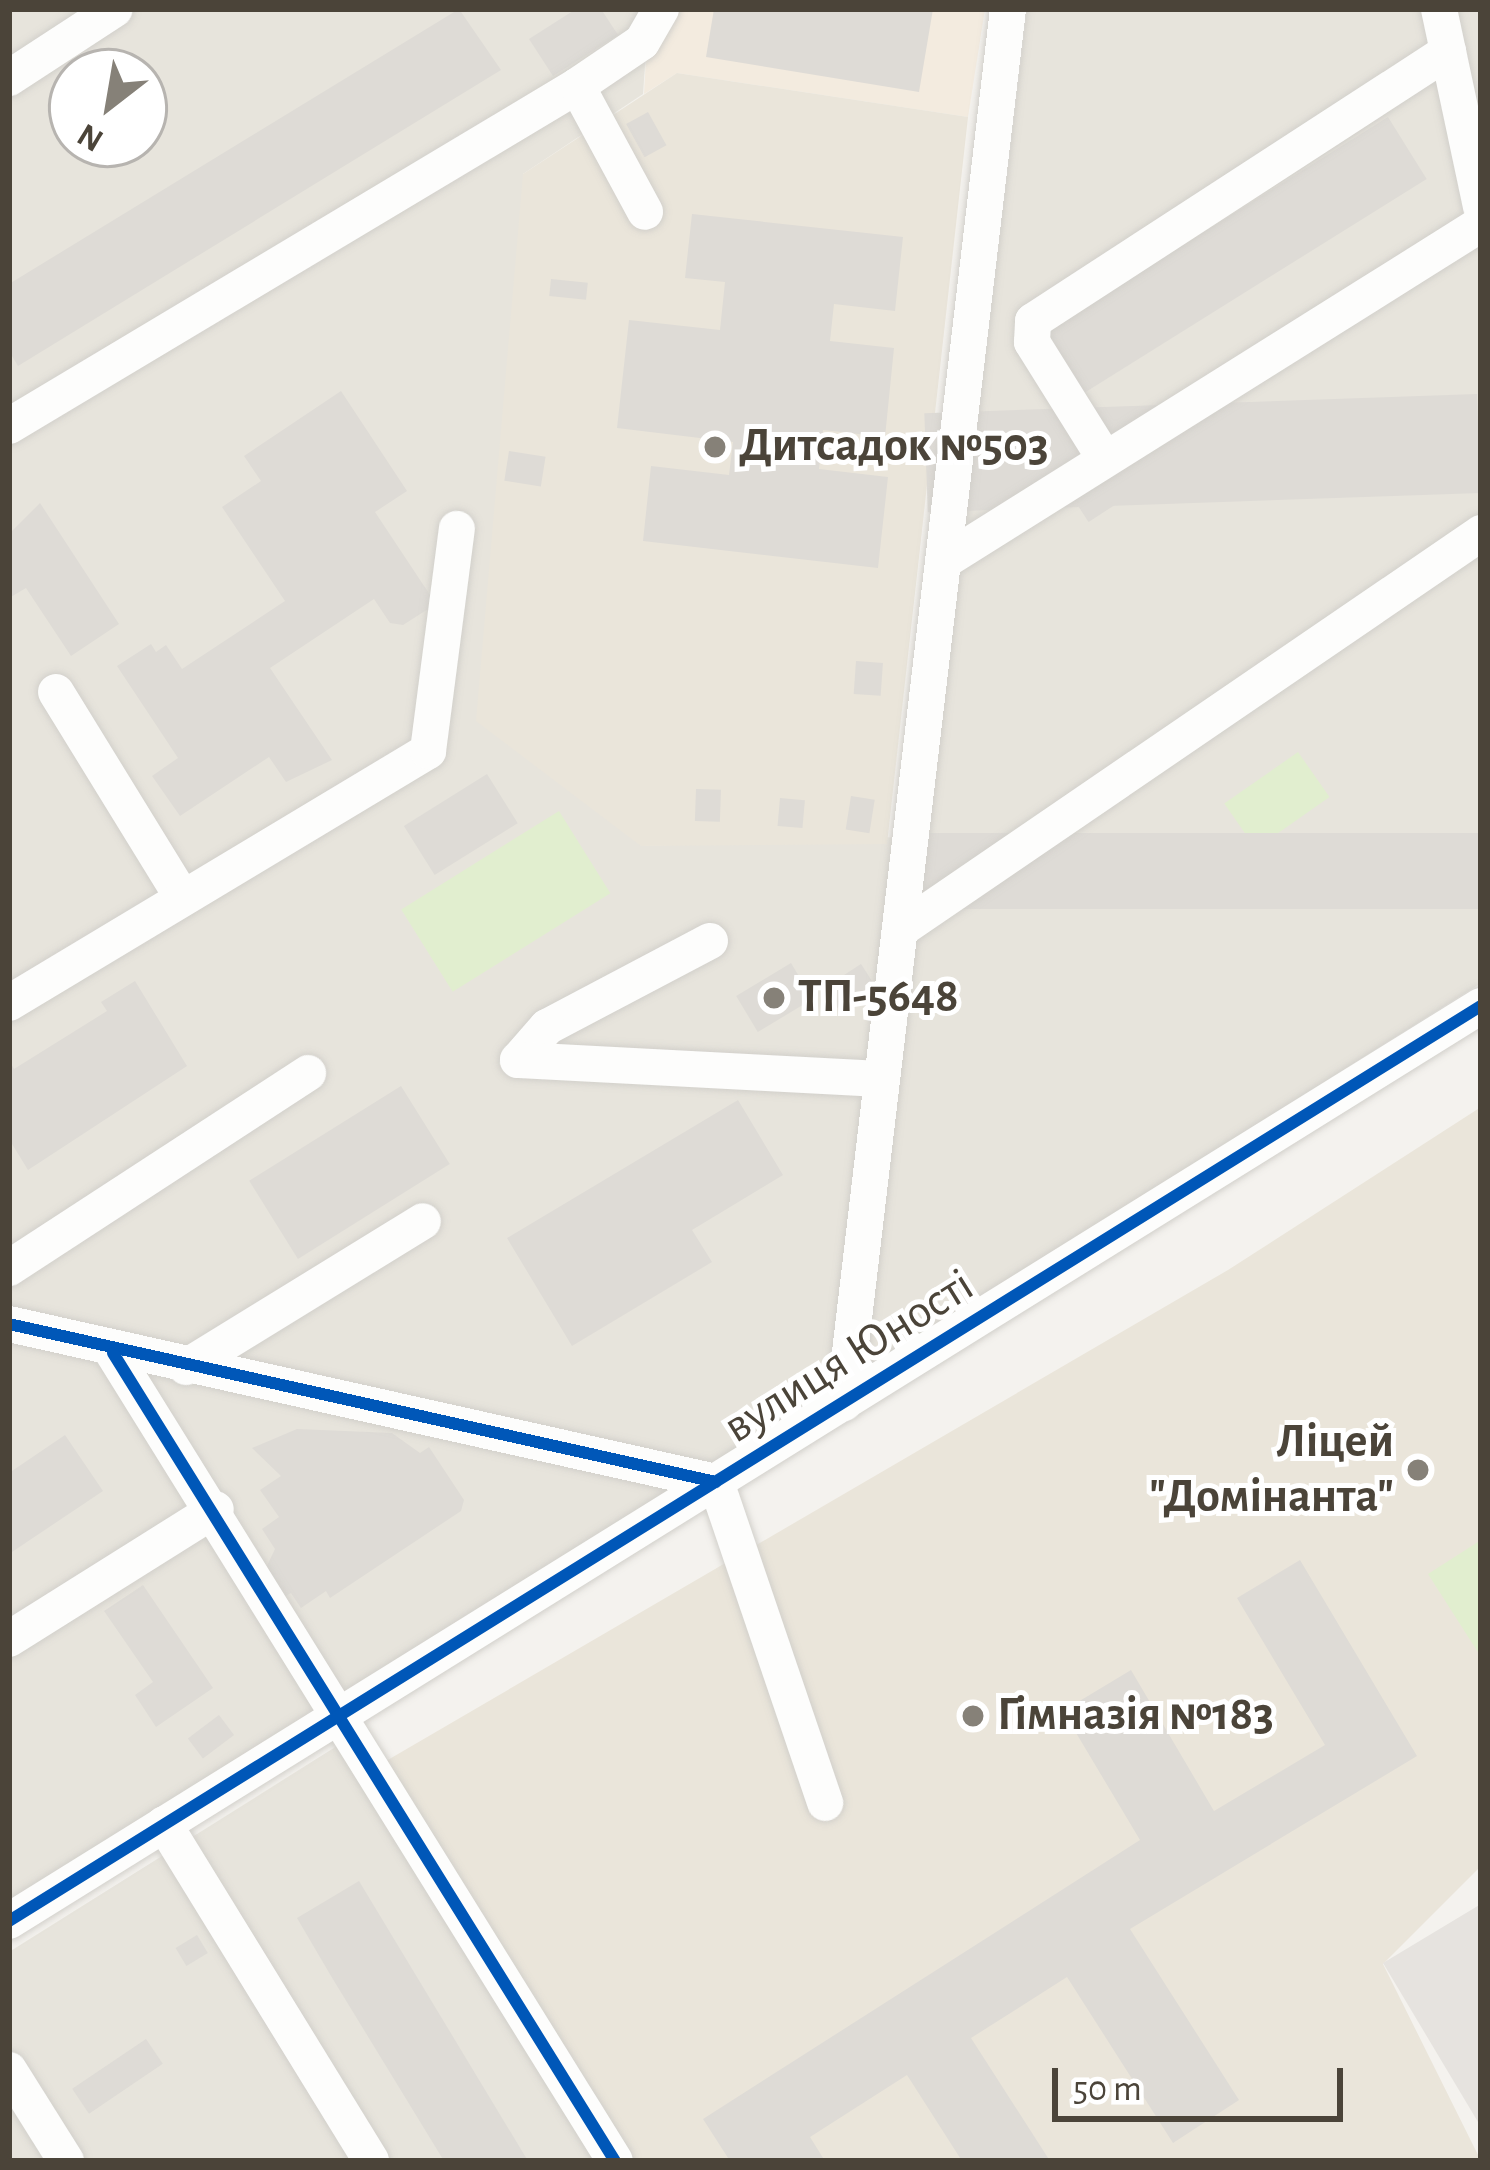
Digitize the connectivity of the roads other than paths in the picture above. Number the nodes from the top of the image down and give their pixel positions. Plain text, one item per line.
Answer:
1 (115, 9) edge
2 (661, 9) edge
3 (1009, 9) edge
4 (1439, 9) edge
5 (1448, 52) junction
6 (9, 78) edge
7 (577, 86) junction
8 (1481, 207) edge
9 (645, 212) dead end
10 (1481, 224) edge
11 (9, 426) edge
12 (1105, 459) junction
13 (457, 529) dead end
14 (1481, 533) edge
15 (944, 561) junction
16 (56, 692) dead end
17 (181, 895) junction
18 (900, 930) junction
19 (710, 941) dead end
20 (9, 1004) edge
21 (1481, 1006) edge
22 (308, 1073) dead end
23 (883, 1079) junction
24 (423, 1221) dead end
25 (9, 1268) edge
26 (9, 1324) edge
27 (113, 1353) junction
28 (186, 1367) junction
29 (844, 1403) junction
30 (716, 1482) junction
31 (216, 1509) junction
32 (9, 1640) edge
33 (344, 1711) junction
34 (825, 1803) dead end
35 (164, 1824) junction
36 (9, 1921) edge
37 (9, 2070) edge
38 (66, 2161) edge
39 (370, 2161) edge
40 (615, 2161) edge

1 - 6 street
2 - 7 street
3 - 15 street
4 - 5 street
5 - 8 street
5 - 12 street
7 - 9 street
7 - 11 street
10 - 12 street
12 - 15 street
13 - 17 street
14 - 18 street
15 - 18 street
16 - 17 street
17 - 20 street
18 - 23 street
19 - 23 street
21 - 29 street, вулиця Юності
22 - 25 street
23 - 29 street
24 - 28 street
26 - 27 street
27 - 28 street
27 - 31 street
28 - 30 street
29 - 30 street, вулиця Юності
30 - 33 street, вулиця Юності
30 - 34 street
31 - 32 street
31 - 33 street
33 - 35 street, вулиця Юності
33 - 40 street
35 - 36 street, вулиця Юності
35 - 39 street
37 - 38 street

